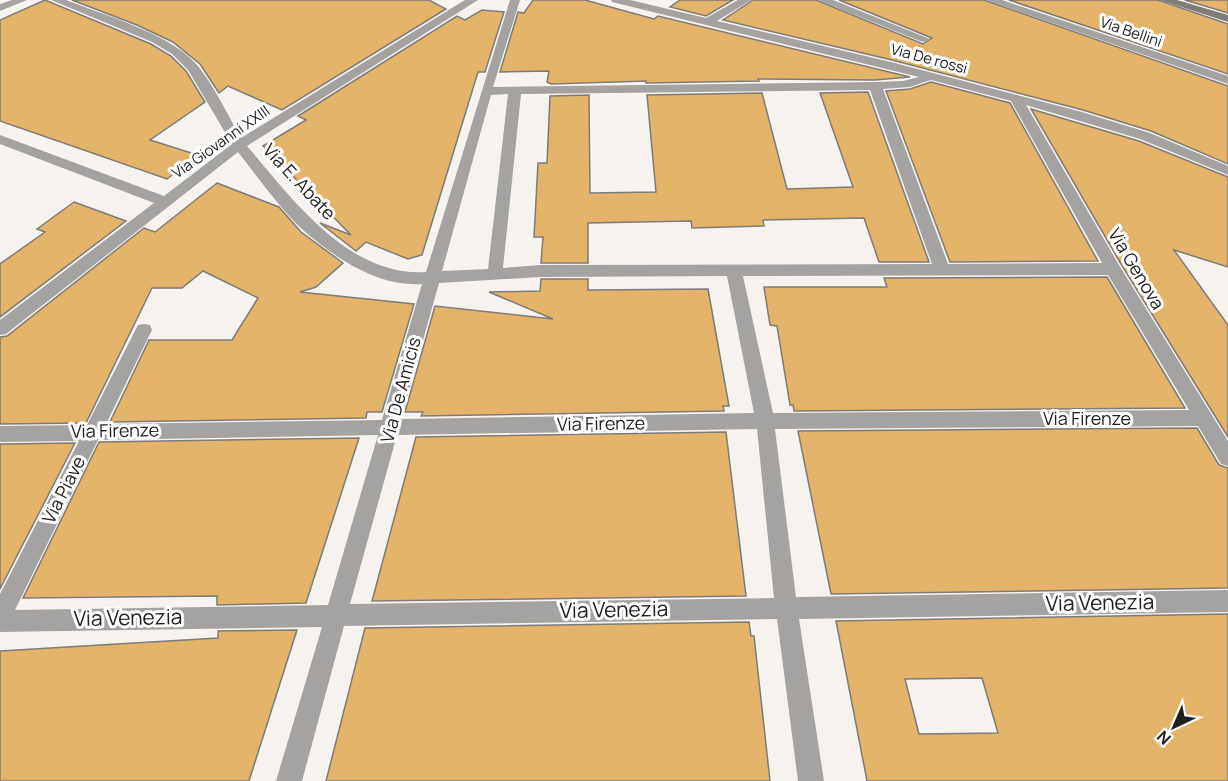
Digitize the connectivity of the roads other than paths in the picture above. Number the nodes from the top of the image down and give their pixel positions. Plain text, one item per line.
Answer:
1 (22, 0) edge
2 (56, 0) edge
3 (473, 0) edge
4 (515, 0) edge
5 (616, 0) edge
6 (746, 0) edge
7 (823, 0) edge
8 (991, 0) edge
9 (1165, 0) edge
10 (0, 8) edge
11 (1228, 20) edge
12 (707, 22) junction
13 (924, 39) dead end
14 (929, 76) junction
15 (1228, 80) edge
16 (875, 86) junction
17 (515, 90) junction
18 (486, 91) junction
19 (1015, 98) junction
20 (0, 139) edge
21 (239, 145) junction
22 (1228, 171) edge
23 (166, 202) junction
24 (1113, 268) junction
25 (942, 269) junction
26 (734, 271) junction
27 (495, 273) junction
28 (432, 278) junction
29 (0, 329) edge
30 (144, 330) dead end
31 (1203, 418) junction
32 (765, 421) junction
33 (391, 428) junction
34 (93, 432) junction
35 (0, 434) edge
36 (1228, 458) edge
37 (1228, 602) edge
38 (786, 607) junction
39 (337, 614) junction
40 (0, 619) edge
41 (290, 781) edge
42 (811, 781) edge

1 - 10 street
2 - 21 street, Via E. Abate
3 - 21 street, Via Giovanni XXIII
4 - 18 street, Via De Amicis
5 - 12 street, Via De rossi
6 - 12 street
7 - 13 street
8 - 15 street, Via Bellini
9 - 11 street
12 - 14 street, Via De rossi
14 - 16 street
14 - 19 street, Via De rossi
16 - 17 street
16 - 25 street
17 - 18 street
17 - 27 street
18 - 28 street, Via De Amicis
19 - 22 street, Via De rossi
19 - 24 street, Via Genova
20 - 23 street
21 - 23 street, Via Giovanni XXIII
21 - 28 street, Via E. Abate
23 - 29 street, Via Giovanni XXIII
24 - 25 street, Via E. Abate
24 - 31 street, Via Genova
25 - 26 street, Via E. Abate
26 - 27 street, Via E. Abate
26 - 32 street
27 - 28 street, Via E. Abate
28 - 33 street, Via De Amicis
30 - 34 street, Via Piave
31 - 32 street, Via Firenze
31 - 36 street, Via Genova
32 - 33 street, Via Firenze
32 - 38 street
33 - 34 street, Via Firenze
33 - 39 street, Via De Amicis
34 - 35 street, Via Firenze
34 - 40 street, Via Piave
37 - 38 street, Via Venezia
38 - 39 street, Via Venezia
38 - 42 street
39 - 40 street, Via Venezia
39 - 41 street, Via De Amicis

